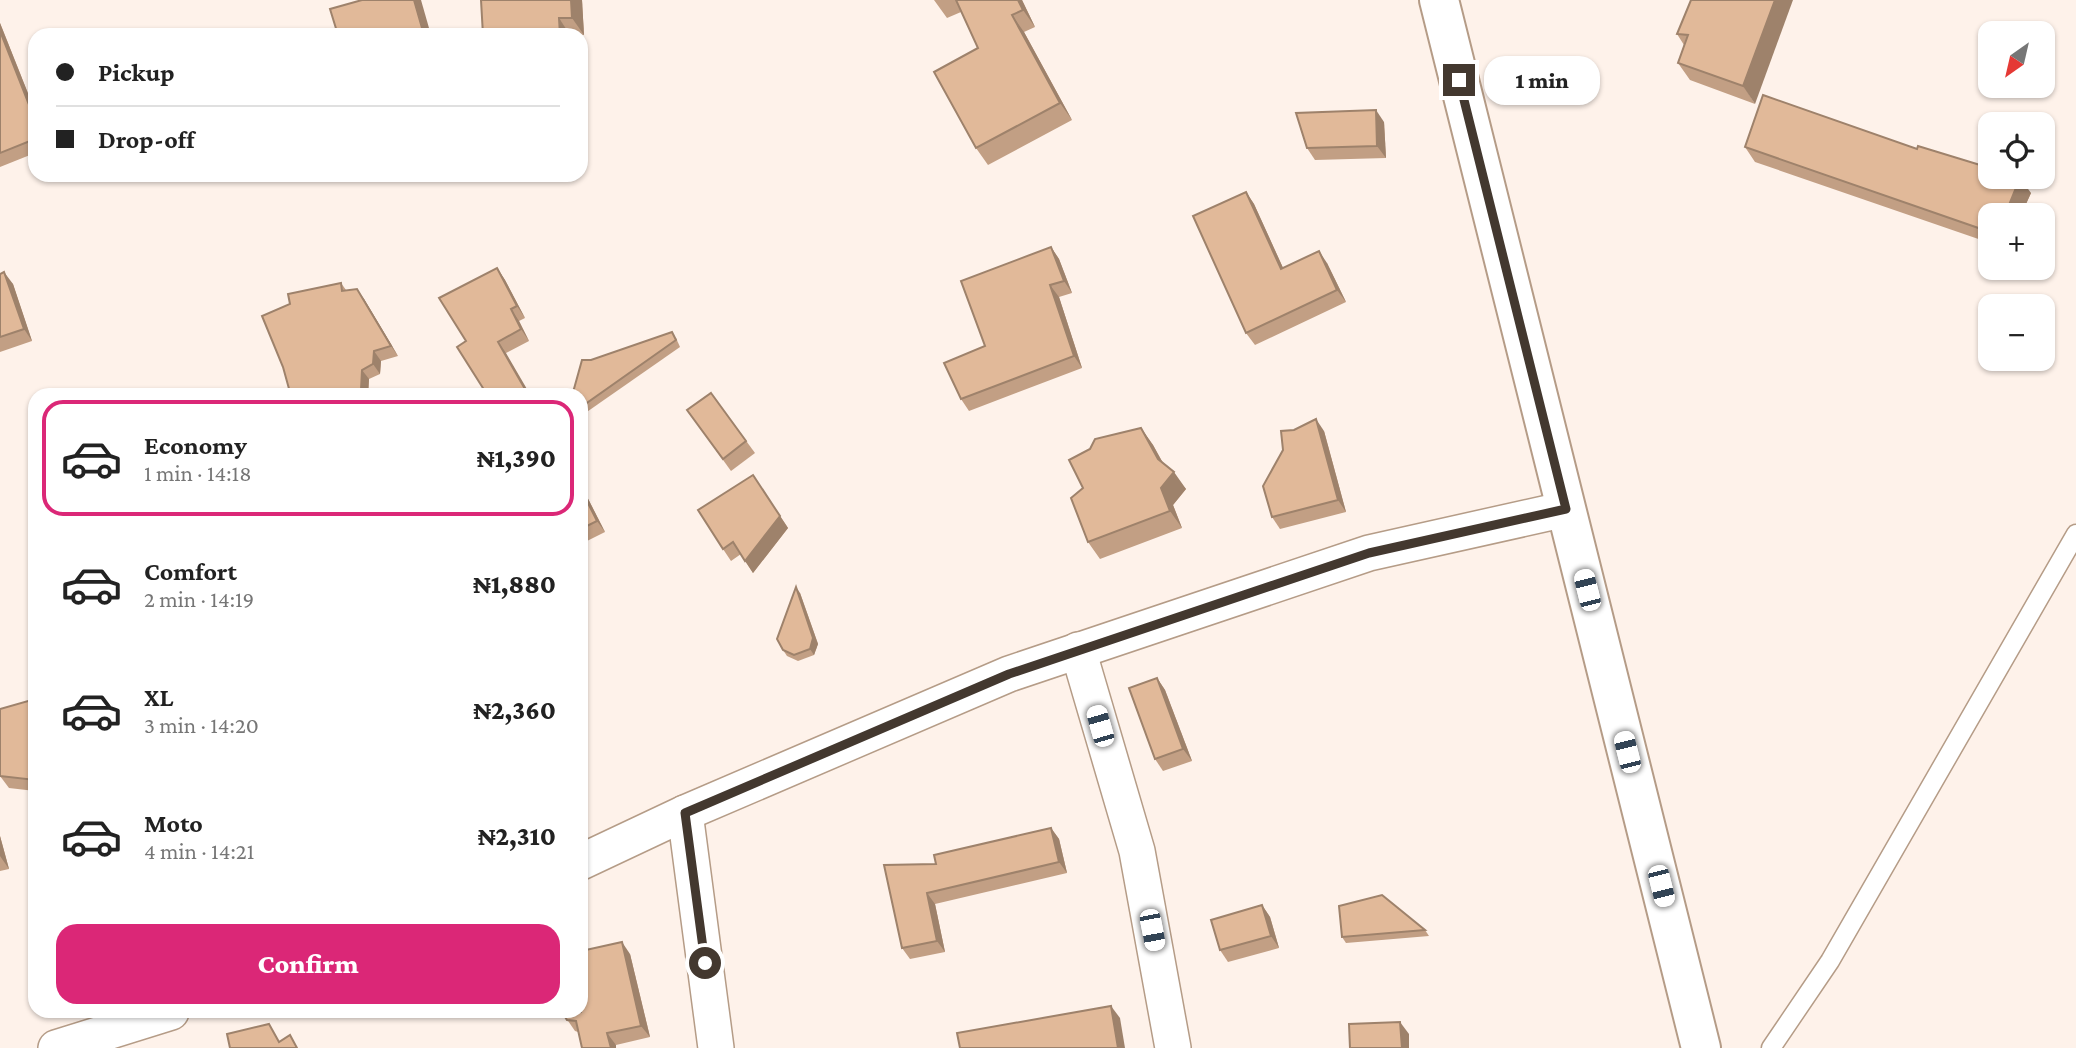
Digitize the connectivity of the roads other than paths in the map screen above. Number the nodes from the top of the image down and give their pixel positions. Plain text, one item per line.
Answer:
1 (1439, 0) edge
2 (1566, 509) junction
3 (2076, 534) edge
4 (1078, 650) junction
5 (685, 813) junction
6 (588, 859) edge
7 (153, 1018) edge
8 (57, 1048) edge
9 (716, 1048) edge
10 (1173, 1048) edge
11 (1701, 1048) edge
12 (1771, 1048) edge

1 - 2 highway
2 - 4 street
2 - 11 highway
3 - 12 lane
4 - 5 street
4 - 10 street
5 - 6 street
5 - 9 street
7 - 8 street

